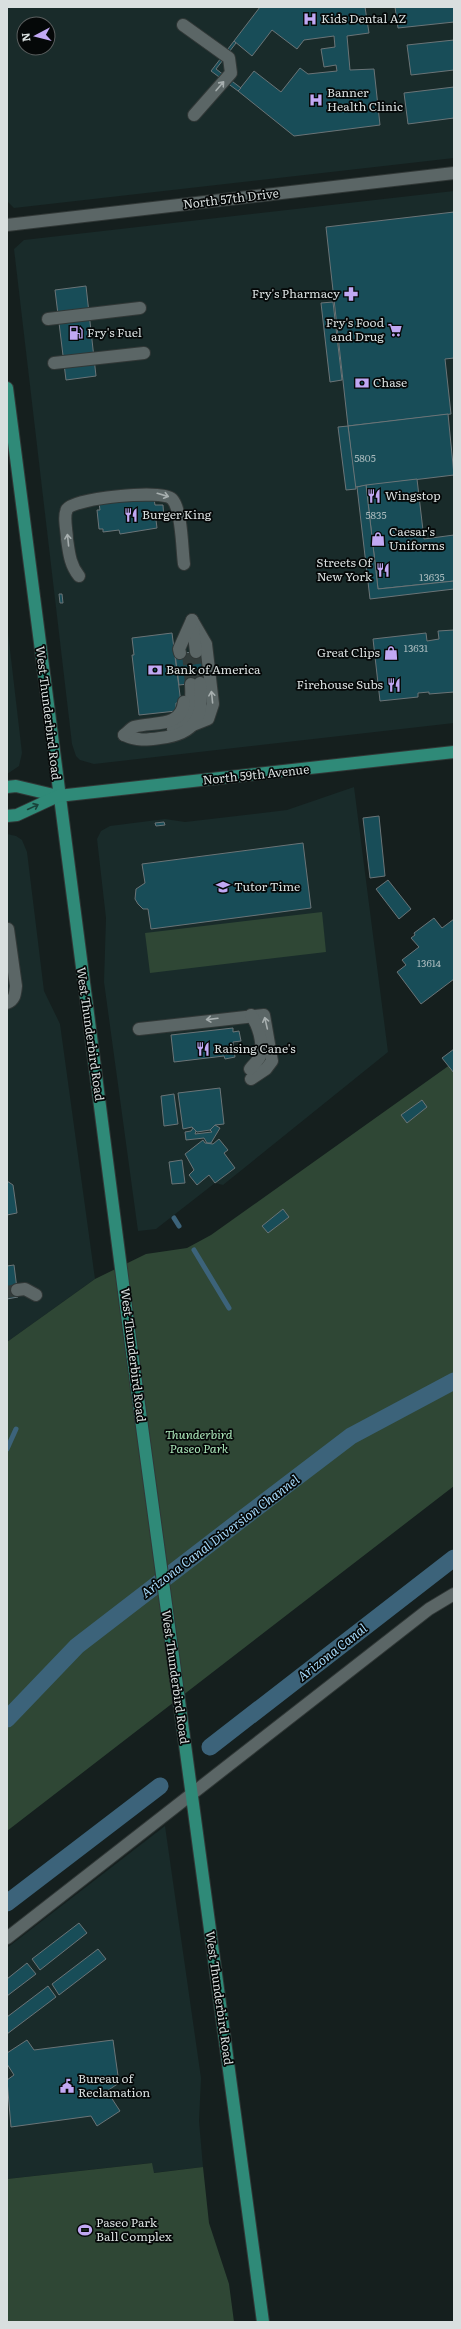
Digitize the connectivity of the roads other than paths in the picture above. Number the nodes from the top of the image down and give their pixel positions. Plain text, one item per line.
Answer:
1 (183, 25) dead end
2 (194, 115) dead end
3 (454, 173) edge
4 (7, 225) edge
5 (140, 308) dead end
6 (48, 319) dead end
7 (144, 353) dead end
8 (54, 363) dead end
9 (7, 388) edge
10 (184, 564) dead end
11 (79, 576) dead end
12 (188, 652) tunnel mouth
13 (193, 725) junction
14 (454, 752) edge
15 (7, 787) edge
16 (58, 796) junction
17 (7, 816) edge
18 (8, 929) dead end
19 (7, 1003) edge
20 (139, 1028) dead end
21 (251, 1074) dead end
22 (17, 1290) tunnel mouth
23 (36, 1295) dead end
24 (454, 1594) edge
25 (191, 1790) junction
26 (7, 1938) edge
27 (263, 2322) edge

2 -> 1 street
3 - 4 street, North 57th Drive
5 - 6 street
7 - 8 street
9 - 16 main road, West Thunderbird Road
11 -> 10 street
13 -> 12 street
13 - 13 street
14 - 16 main road, North 59th Avenue
15 - 16 main road, North 59th Avenue
17 -> 16 main road, North 59th Avenue
16 - 25 main road, West Thunderbird Road
18 - 19 street
21 -> 20 street
22 - 23 street
24 - 25 street
25 - 26 street
25 - 27 main road, West Thunderbird Road

